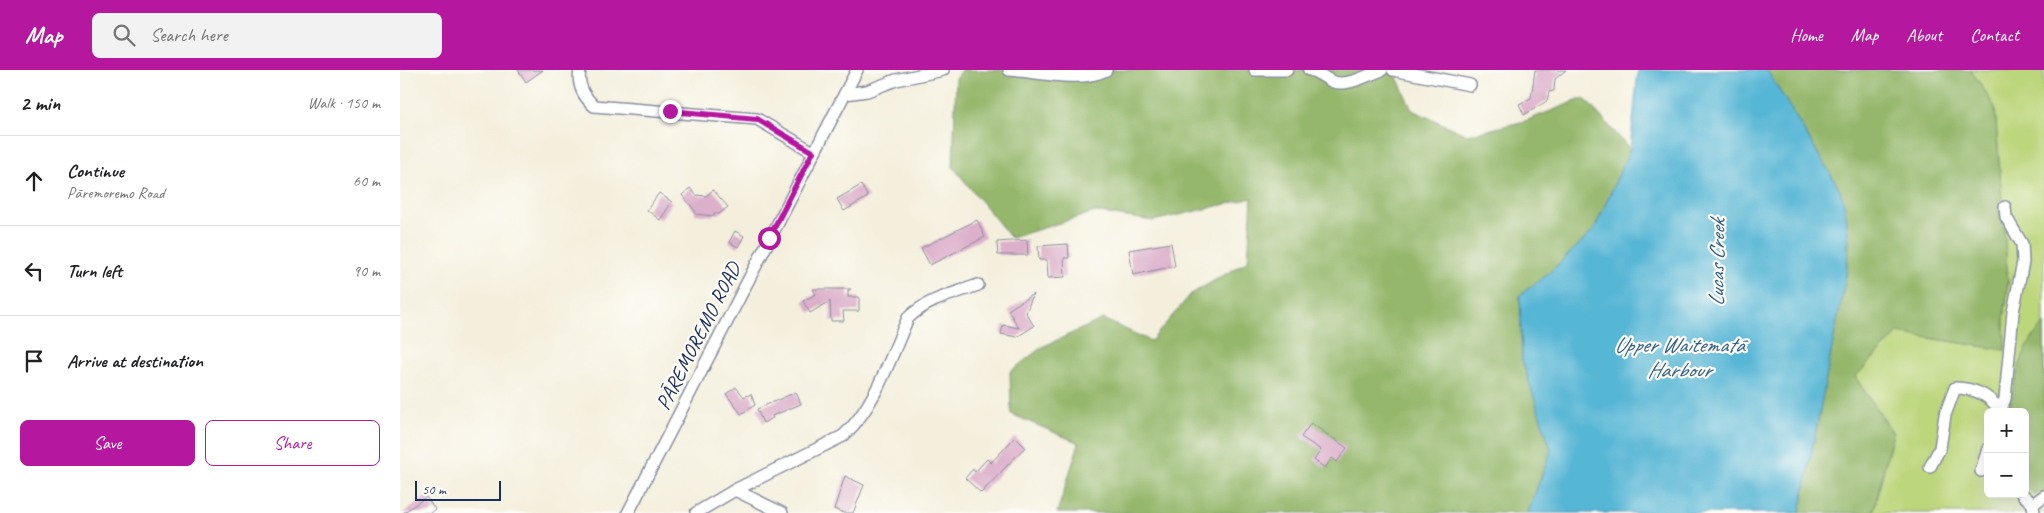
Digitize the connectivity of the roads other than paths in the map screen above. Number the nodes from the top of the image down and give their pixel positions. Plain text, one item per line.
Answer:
1 (580, 70) edge
2 (857, 70) edge
3 (943, 70) edge
4 (1009, 70) edge
5 (1106, 70) edge
6 (1254, 70) edge
7 (1286, 70) edge
8 (1309, 70) edge
9 (1382, 70) edge
10 (1393, 70) edge
11 (1470, 86) dead end
12 (845, 94) junction
13 (813, 152) junction
14 (2005, 207) dead end
15 (978, 285) dead end
16 (1998, 408) edge
17 (2001, 408) edge
18 (1987, 453) edge
19 (1930, 467) dead end
20 (1981, 471) dead end
21 (735, 490) junction
22 (2044, 496) edge
23 (2025, 498) edge
24 (2034, 508) edge
25 (628, 513) edge
26 (696, 513) edge
27 (782, 513) edge

1 - 13 street
2 - 12 street, PĀREMOREMO ROAD
3 - 12 street
4 - 5 street
6 - 7 street
8 - 9 street
10 - 11 street
12 - 13 street, PĀREMOREMO ROAD
13 - 25 street, PĀREMOREMO ROAD
14 - 17 street
15 - 21 street
16 - 19 street
18 - 20 street
21 - 26 street
21 - 27 street
22 - 24 street
23 - 24 street

